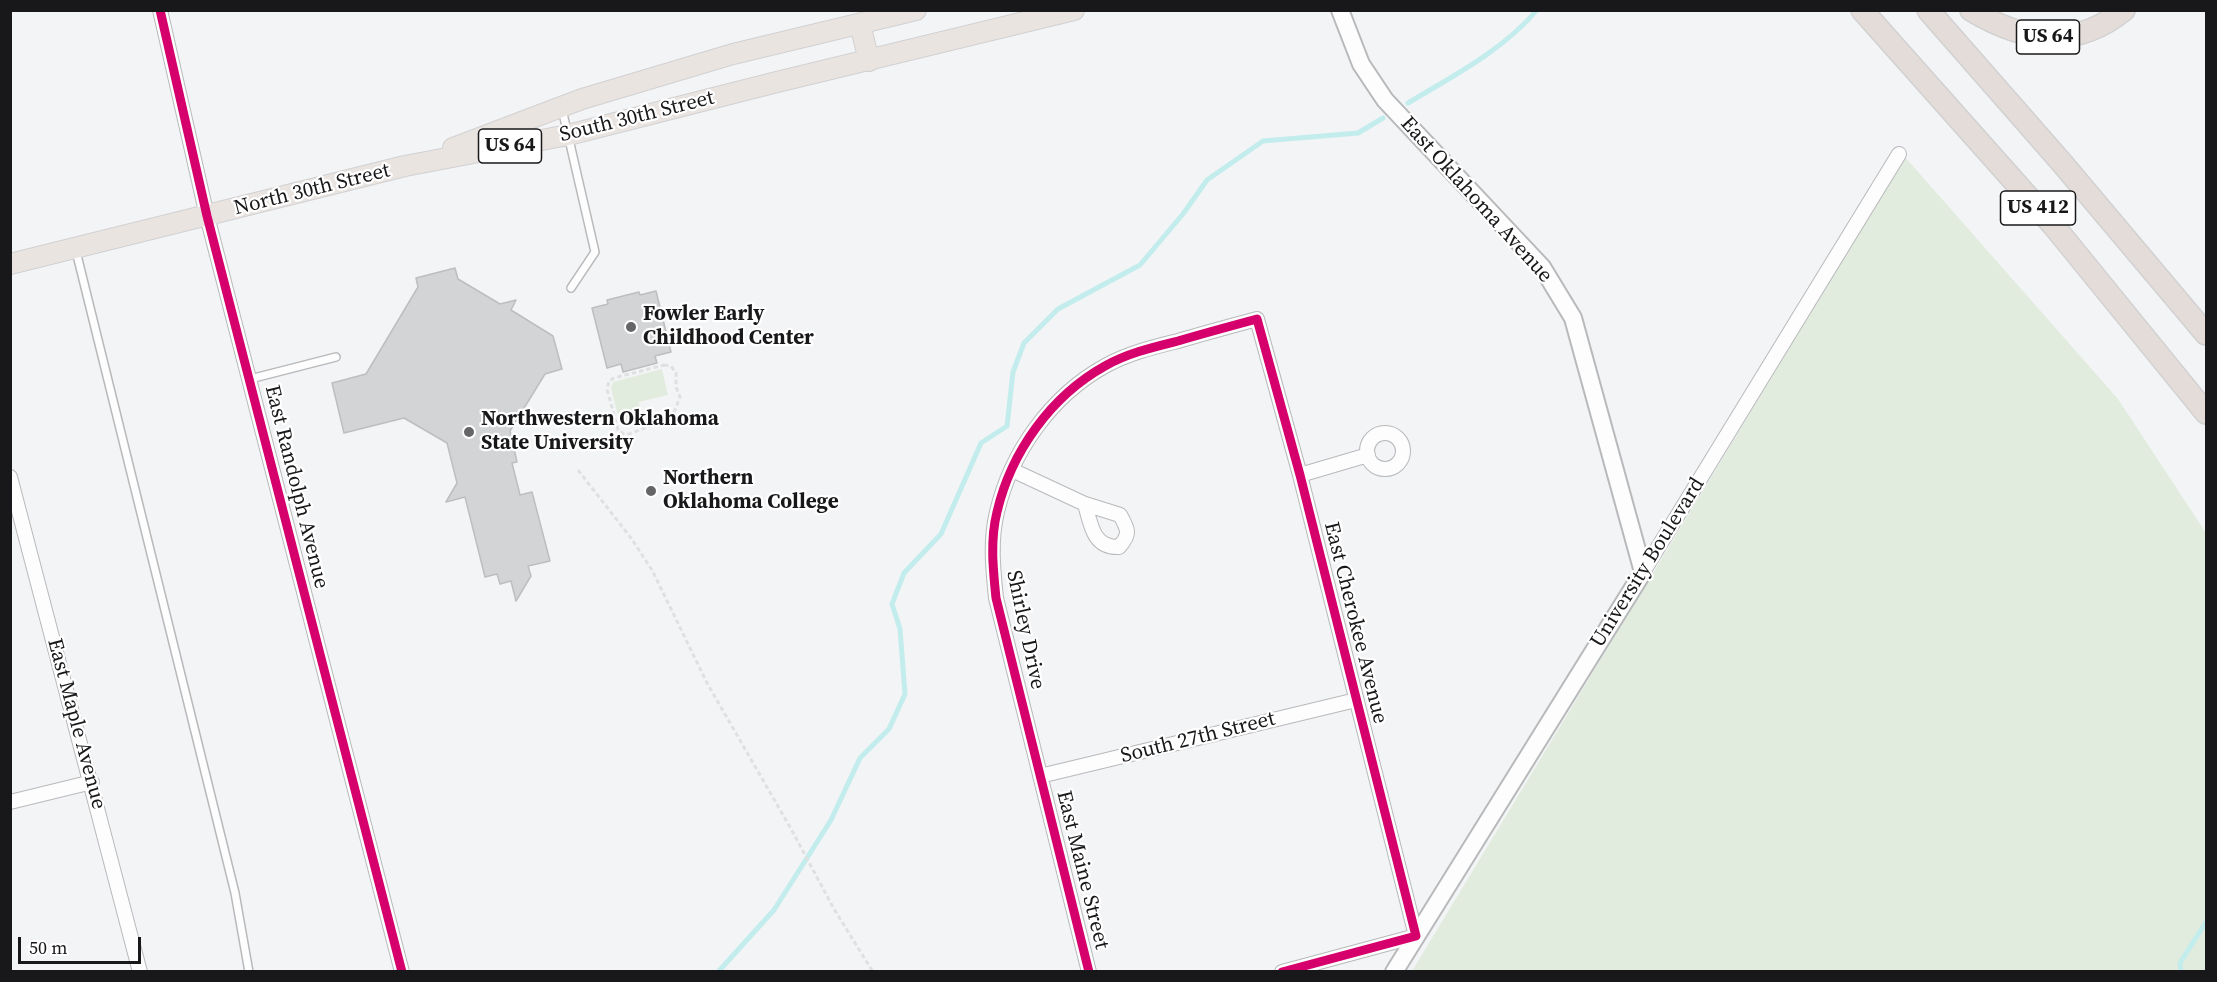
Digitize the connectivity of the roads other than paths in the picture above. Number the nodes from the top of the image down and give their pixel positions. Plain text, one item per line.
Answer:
1 (160, 10) edge
2 (916, 10) edge
3 (1074, 10) edge
4 (1340, 10) edge
5 (1862, 10) edge
6 (1928, 10) edge
7 (1971, 10) edge
8 (2124, 10) edge
9 (859, 20) junction
10 (869, 61) junction
11 (561, 107) junction
12 (568, 135) junction
13 (1899, 154) dead end
14 (405, 166) junction
15 (207, 216) junction
16 (75, 248) junction
17 (10, 264) edge
18 (571, 288) dead end
19 (1257, 319) joint
20 (2206, 334) edge
21 (336, 357) dead end
22 (250, 379) junction
23 (2206, 413) edge
24 (1368, 455) dead end
25 (1012, 470) junction
26 (1300, 475) junction
27 (10, 477) edge
28 (1085, 504) dead end
29 (1643, 572) junction
30 (1356, 700) junction
31 (1040, 776) junction
32 (92, 782) junction
33 (10, 802) edge
34 (1416, 936) junction
35 (140, 972) edge
36 (249, 972) edge
37 (402, 972) edge
38 (1089, 972) edge
39 (1282, 972) edge
40 (1394, 972) edge

1 - 15 street, East Randolph Avenue
2 - 9 main road, South 30th Street / US 64
3 - 10 main road, South 30th Street / US 64
4 - 29 street, East Oklahoma Avenue
5 - 23 highway, US 412
6 - 20 highway, US 412
7 - 8 highway, US 64
9 - 10 main road
9 - 11 main road, South 30th Street / US 64
10 - 12 main road, South 30th Street / US 64
11 - 12 lane
11 - 14 main road, South 30th Street / US 64
12 - 14 main road, South 30th Street / US 64
12 - 18 lane
13 - 29 street, University Boulevard
14 - 15 main road, North 30th Street / US 64
15 - 16 main road, North 30th Street / US 64
15 - 22 street, East Randolph Avenue
16 - 17 main road, North 30th Street / US 64
16 - 36 lane
19 - 25 street, Shirley Drive
19 - 26 street, East Cherokee Avenue
21 - 22 lane
22 - 37 street, East Randolph Avenue
24 - 26 street
25 - 28 street
25 - 31 street, Shirley Drive
26 - 30 street, East Cherokee Avenue
27 - 32 street, East Maple Avenue
29 - 34 street, University Boulevard
30 - 31 street, South 27th Street
30 - 34 street, East Cherokee Avenue
31 - 38 street, East Maine Street
32 - 33 street
32 - 35 street, East Maple Avenue
34 - 39 street
34 - 40 street, University Boulevard

